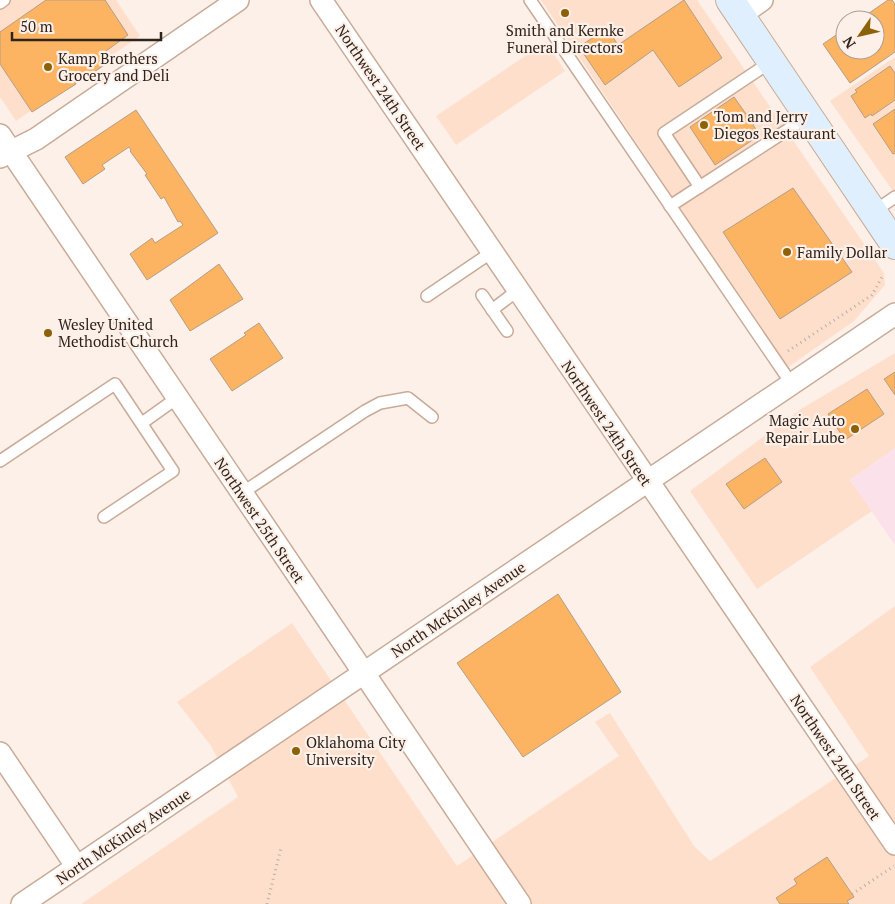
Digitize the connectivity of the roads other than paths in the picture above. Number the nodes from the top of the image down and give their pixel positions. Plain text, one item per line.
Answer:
1 (4, 0) edge
2 (238, 0) edge
3 (321, 0) edge
4 (530, 0) edge
5 (0, 3) edge
6 (744, 5) edge
7 (772, 61) junction
8 (809, 116) junction
9 (3, 148) edge
10 (700, 187) junction
11 (895, 196) edge
12 (670, 206) junction
13 (873, 212) junction
14 (895, 245) edge
15 (492, 252) junction
16 (518, 290) junction
17 (482, 295) dead end
18 (427, 296) dead end
19 (492, 310) junction
20 (895, 314) edge
21 (507, 331) dead end
22 (791, 383) junction
23 (178, 398) junction
24 (432, 417) dead end
25 (142, 424) junction
26 (0, 462) edge
27 (648, 482) junction
28 (242, 493) junction
29 (104, 517) dead end
30 (363, 672) junction
31 (0, 753) edge
32 (895, 844) edge
33 (77, 867) junction
34 (22, 904) edge
35 (520, 904) edge

1 - 5 lane
2 - 9 street
3 - 15 street, Northwest 24th Street
4 - 12 lane
6 - 7 main road
7 - 8 main road
7 - 10 lane
8 - 10 lane
8 - 13 main road
9 - 23 street, Northwest 25th Street
10 - 12 lane
11 - 13 lane
12 - 22 lane
13 - 14 main road
15 - 16 street, Northwest 24th Street
15 - 18 lane
16 - 19 lane
16 - 27 street, Northwest 24th Street
17 - 19 lane
19 - 21 lane
20 - 22 street, North McKinley Avenue
22 - 27 street, North McKinley Avenue
23 - 25 lane
23 - 28 street, Northwest 25th Street
24 - 28 lane
25 - 26 lane
25 - 29 lane
27 - 30 street, North McKinley Avenue
27 - 32 street, Northwest 24th Street
28 - 30 street, Northwest 25th Street
30 - 33 street, North McKinley Avenue
30 - 35 street, Northwest 25th Street
31 - 33 street
33 - 34 street, North McKinley Avenue

